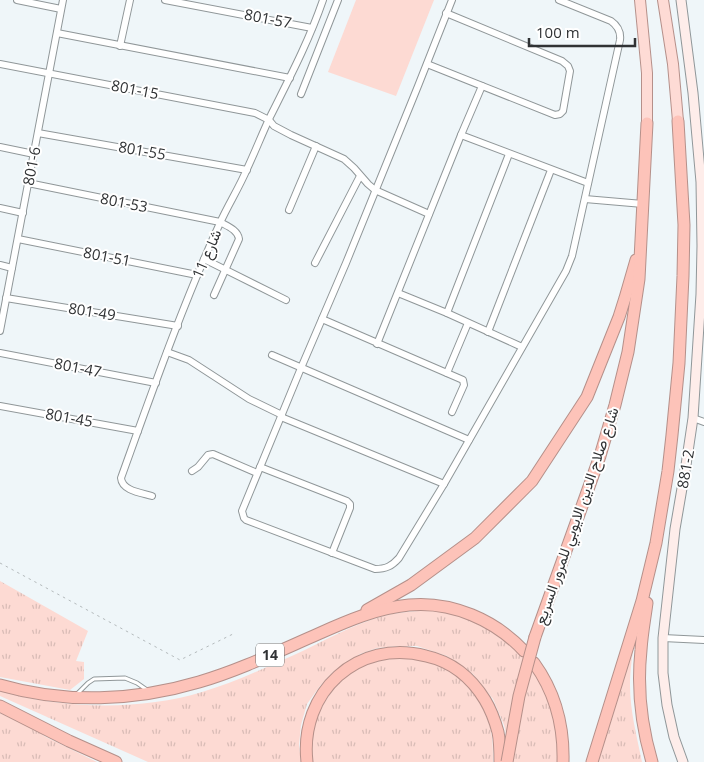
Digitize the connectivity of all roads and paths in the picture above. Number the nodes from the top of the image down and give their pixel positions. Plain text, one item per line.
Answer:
1 (17, 0) edge
2 (63, 0) edge
3 (130, 0) edge
4 (165, 0) edge
5 (323, 0) edge
6 (338, 0) edge
7 (452, 0) edge
8 (559, 0) edge
9 (640, 0) edge
10 (663, 0) edge
11 (681, 0) edge
12 (61, 10) junction
13 (446, 14) junction
14 (312, 28) junction
15 (57, 33) junction
16 (120, 46) junction
17 (0, 64) edge
18 (427, 64) junction
19 (49, 74) junction
20 (290, 78) junction
21 (482, 86) junction
22 (301, 94) dead end
23 (269, 120) junction
24 (678, 121) joint
25 (647, 123) joint
26 (38, 133) junction
27 (461, 136) junction
28 (316, 146) junction
29 (0, 147) edge
30 (34, 154) junction
31 (509, 154) junction
32 (247, 170) junction
33 (552, 170) junction
34 (360, 176) junction
35 (702, 178) edge
36 (28, 183) junction
37 (588, 183) junction
38 (375, 190) junction
39 (585, 199) junction
40 (643, 204) junction
41 (0, 208) edge
42 (289, 210) dead end
43 (22, 213) junction
44 (429, 214) junction
45 (220, 222) junction
46 (642, 237) junction
47 (18, 239) junction
48 (204, 260) junction
49 (315, 263) dead end
50 (0, 265) edge
51 (12, 268) junction
52 (225, 270) junction
53 (197, 275) junction
54 (398, 293) junction
55 (214, 295) dead end
56 (6, 298) junction
57 (286, 300) dead end
58 (447, 313) junction
59 (322, 319) junction
60 (468, 323) junction
61 (178, 326) junction
62 (0, 327) edge
63 (488, 332) junction
64 (701, 341) edge
65 (377, 344) junction
66 (522, 347) junction
67 (167, 352) junction
68 (0, 353) edge
69 (272, 355) dead end
70 (301, 368) junction
71 (447, 374) junction
72 (156, 383) junction
73 (0, 406) edge
74 (452, 412) dead end
75 (281, 416) junction
76 (693, 418) junction
77 (704, 422) edge
78 (138, 431) junction
79 (469, 440) junction
80 (259, 470) junction
81 (192, 471) dead end
82 (444, 484) junction
83 (152, 496) dead end
84 (656, 543) junction
85 (332, 553) junction
86 (0, 563) edge
87 (349, 620) junction
88 (233, 634) dead end
89 (664, 638) junction
90 (704, 640) edge
91 (524, 651) dead end
92 (534, 663) dead end
93 (0, 685) edge
94 (151, 693) junction
95 (74, 697) junction
96 (0, 706) edge
97 (116, 762) edge
98 (307, 762) edge
99 (500, 762) edge
100 (507, 762) edge
101 (563, 762) edge
102 (592, 762) edge
103 (652, 762) edge
104 (683, 762) edge

1 - 12 street
2 - 12 street, 801-6
3 - 16 street
4 - 14 street, 801-57
5 - 14 street, شارع 11
6 - 22 street
7 - 13 street
8 - 37 street
9 - 25 main road, شارع صلاح الدين الايوبي للمرور السريع
10 - 24 main road
11 - 35 street, 881-2
12 - 15 street, 801-6
13 - 18 street
13 - 21 street
14 - 20 street, شارع 11
15 - 16 street
15 - 19 street, 801-6
16 - 20 street
17 - 19 street, 801-15
18 - 21 street
18 - 38 street
19 - 23 street, 801-15
19 - 26 street, 801-6
20 - 23 street, شارع 11
21 - 27 street
23 - 28 street, 801-15
23 - 32 street, شارع 11
24 - 84 highway
25 - 40 highway, شارع صلاح الدين الايوبي للمرور السريع
26 - 30 street, 801-6
26 - 32 street, 801-55
27 - 31 street
27 - 44 street
28 - 34 street, 801-15
28 - 42 street
29 - 30 street
30 - 36 street, 801-6
31 - 33 street
31 - 58 street
32 - 45 street, شارع 11
33 - 37 street
33 - 63 street
34 - 38 street, 801-15
34 - 49 street
35 - 64 street, 881-2
36 - 43 street, 801-6
36 - 45 street, 801-53
37 - 39 street
38 - 44 street, 801-15
38 - 59 street
39 - 40 street
39 - 66 street
40 - 46 highway, شارع صلاح الدين الايوبي للمرور السريع
41 - 43 street
43 - 47 street, 801-6
44 - 54 street
45 - 48 street, شارع 11
45 - 52 street
46 - 87 highway
46 - 100 highway, شارع صلاح الدين الايوبي للمرور السريع, bridge
47 - 51 street, 801-6
47 - 53 street, 801-51
48 - 52 street
48 - 53 street, شارع 11
50 - 51 street
51 - 56 street, 801-6
52 - 55 street
52 - 57 street
53 - 61 street, شارع 11
54 - 58 street
54 - 65 street
56 - 61 street, 801-49
56 - 62 street, 801-6
58 - 60 street
59 - 65 street
59 - 70 street
60 - 63 street
60 - 71 street
61 - 67 street, شارع 11
63 - 66 street
64 - 76 street, 881-2
65 - 71 street
66 - 79 street
67 - 72 street, شارع 11
67 - 75 street
68 - 72 street, 801-47
69 - 70 street
70 - 75 street
70 - 79 street
71 - 74 street
72 - 78 street, شارع 11
73 - 78 street, 801-45
75 - 80 street
75 - 82 street
76 - 77 street
76 - 89 street, 881-2
78 - 83 street, شارع 11
79 - 82 street
80 - 81 street
80 - 85 street
80 - 85 street
82 - 85 street
84 - 102 highway
84 - 103 highway
86 - 88 path
87 - 91 highway, 14
87 - 94 highway, 14
89 - 90 street
89 - 104 street, 881-2
92 - 101 highway
93 - 95 highway, 14
94 - 95 highway, 14
94 - 95 lane
96 - 97 highway
98 - 99 highway

